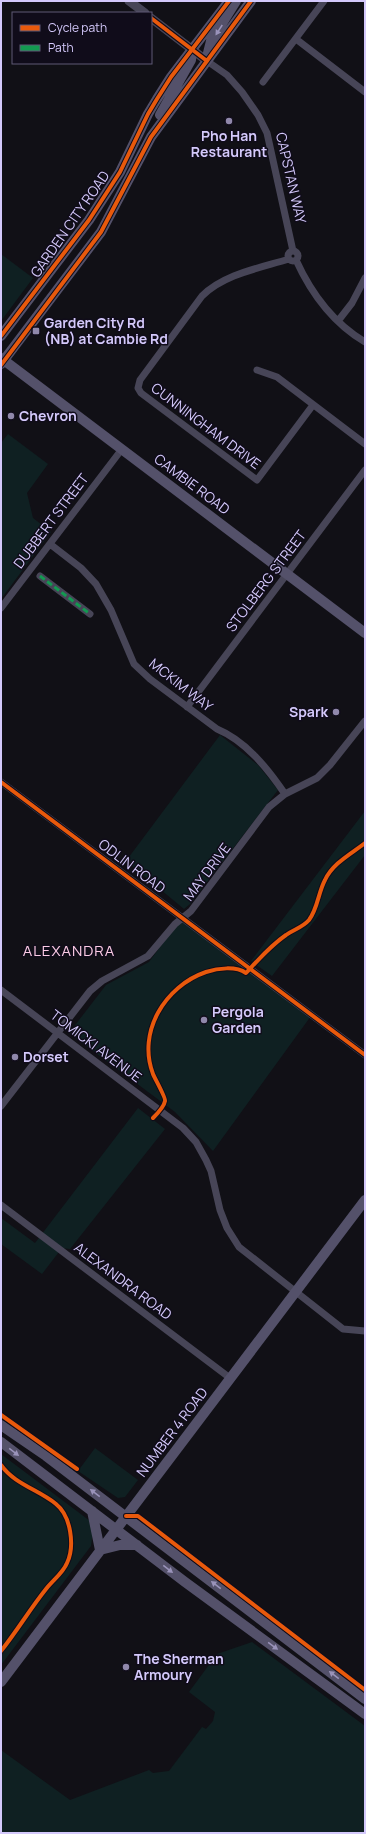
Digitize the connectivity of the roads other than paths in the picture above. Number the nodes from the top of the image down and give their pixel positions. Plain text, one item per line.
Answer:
1 (129, 1) edge
2 (229, 1) edge
3 (236, 1) edge
4 (251, 1) edge
5 (324, 1) edge
6 (144, 12) edge
7 (152, 19) edge
8 (296, 39) junction
9 (192, 49) junction
10 (207, 61) junction
11 (263, 82) dead end
12 (365, 92) edge
13 (151, 137) junction
14 (292, 259) junction
15 (365, 278) edge
16 (338, 321) junction
17 (1, 336) edge
18 (365, 342) edge
19 (2, 361) edge
20 (257, 370) dead end
21 (313, 405) junction
22 (365, 444) edge
23 (122, 449) junction
24 (365, 470) edge
25 (50, 544) junction
26 (288, 574) junction
27 (40, 576) dead end
28 (1, 608) edge
29 (90, 614) dead end
30 (365, 633) edge
31 (187, 707) junction
32 (365, 721) edge
33 (1, 782) edge
34 (285, 794) junction
35 (182, 918) junction
36 (1, 990) edge
37 (57, 1032) junction
38 (365, 1054) edge
39 (1, 1106) edge
40 (365, 1200) edge
41 (1, 1205) edge
42 (295, 1292) junction
43 (365, 1331) edge
44 (230, 1378) junction
45 (1, 1425) edge
46 (1, 1442) edge
47 (92, 1511) junction
48 (126, 1516) junction
49 (116, 1529) junction
50 (137, 1545) junction
51 (100, 1550) junction
52 (1, 1682) edge
53 (365, 1699) edge
54 (350, 1702) junction
55 (365, 1710) edge
56 (365, 1714) edge

1 - 6 street
2 - 9 main road, GARDEN CITY ROAD
3 -> 10 main road
4 - 10 main road, GARDEN CITY ROAD
5 - 8 street
7 - 9 street, CAPSTAN WAY
8 - 11 street
8 - 12 street
9 - 10 street, CAPSTAN WAY
9 - 13 main road
9 - 17 main road, GARDEN CITY ROAD
10 - 13 main road, GARDEN CITY ROAD
10 - 14 street, CAPSTAN WAY
13 - 19 main road, GARDEN CITY ROAD
14 - 16 street
14 - 21 street, CUNNINGHAM DRIVE
15 - 16 street
16 - 18 street
19 - 23 main road, CAMBIE ROAD
20 - 21 street
21 - 22 street
23 - 25 street, DUBBERT STREET
23 - 26 main road, CAMBIE ROAD
24 - 26 street, STOLBERG STREET
25 - 28 street, DUBBERT STREET
25 - 31 street, MCKIM WAY
26 - 30 main road, CAMBIE ROAD
26 - 31 street, STOLBERG STREET
27 - 29 street
31 - 34 street, MCKIM WAY
32 - 34 street, MAY DRIVE
33 - 35 street, ODLIN ROAD
34 - 35 street, MAY DRIVE
35 - 37 street, MAY DRIVE
35 - 38 street, ODLIN ROAD
36 - 37 street, TOMICKI AVENUE
37 - 39 street, MAY DRIVE
37 - 42 street, TOMICKI AVENUE
40 - 42 main road, NUMBER 4 ROAD
41 - 44 street, ALEXANDRA ROAD
42 - 43 street, TOMICKI AVENUE
42 - 44 main road, NUMBER 4 ROAD
44 - 48 main road, NUMBER 4 ROAD
48 -> 45 main road
46 -> 47 main road
47 - 49 main road
47 - 51 main road
48 - 49 main road, NUMBER 4 ROAD
53 -> 48 main road
49 - 50 main road
49 - 51 main road, NUMBER 4 ROAD
50 - 51 main road
50 -> 54 main road
51 - 52 main road, NUMBER 4 ROAD
54 - 55 main road
54 - 56 main road

